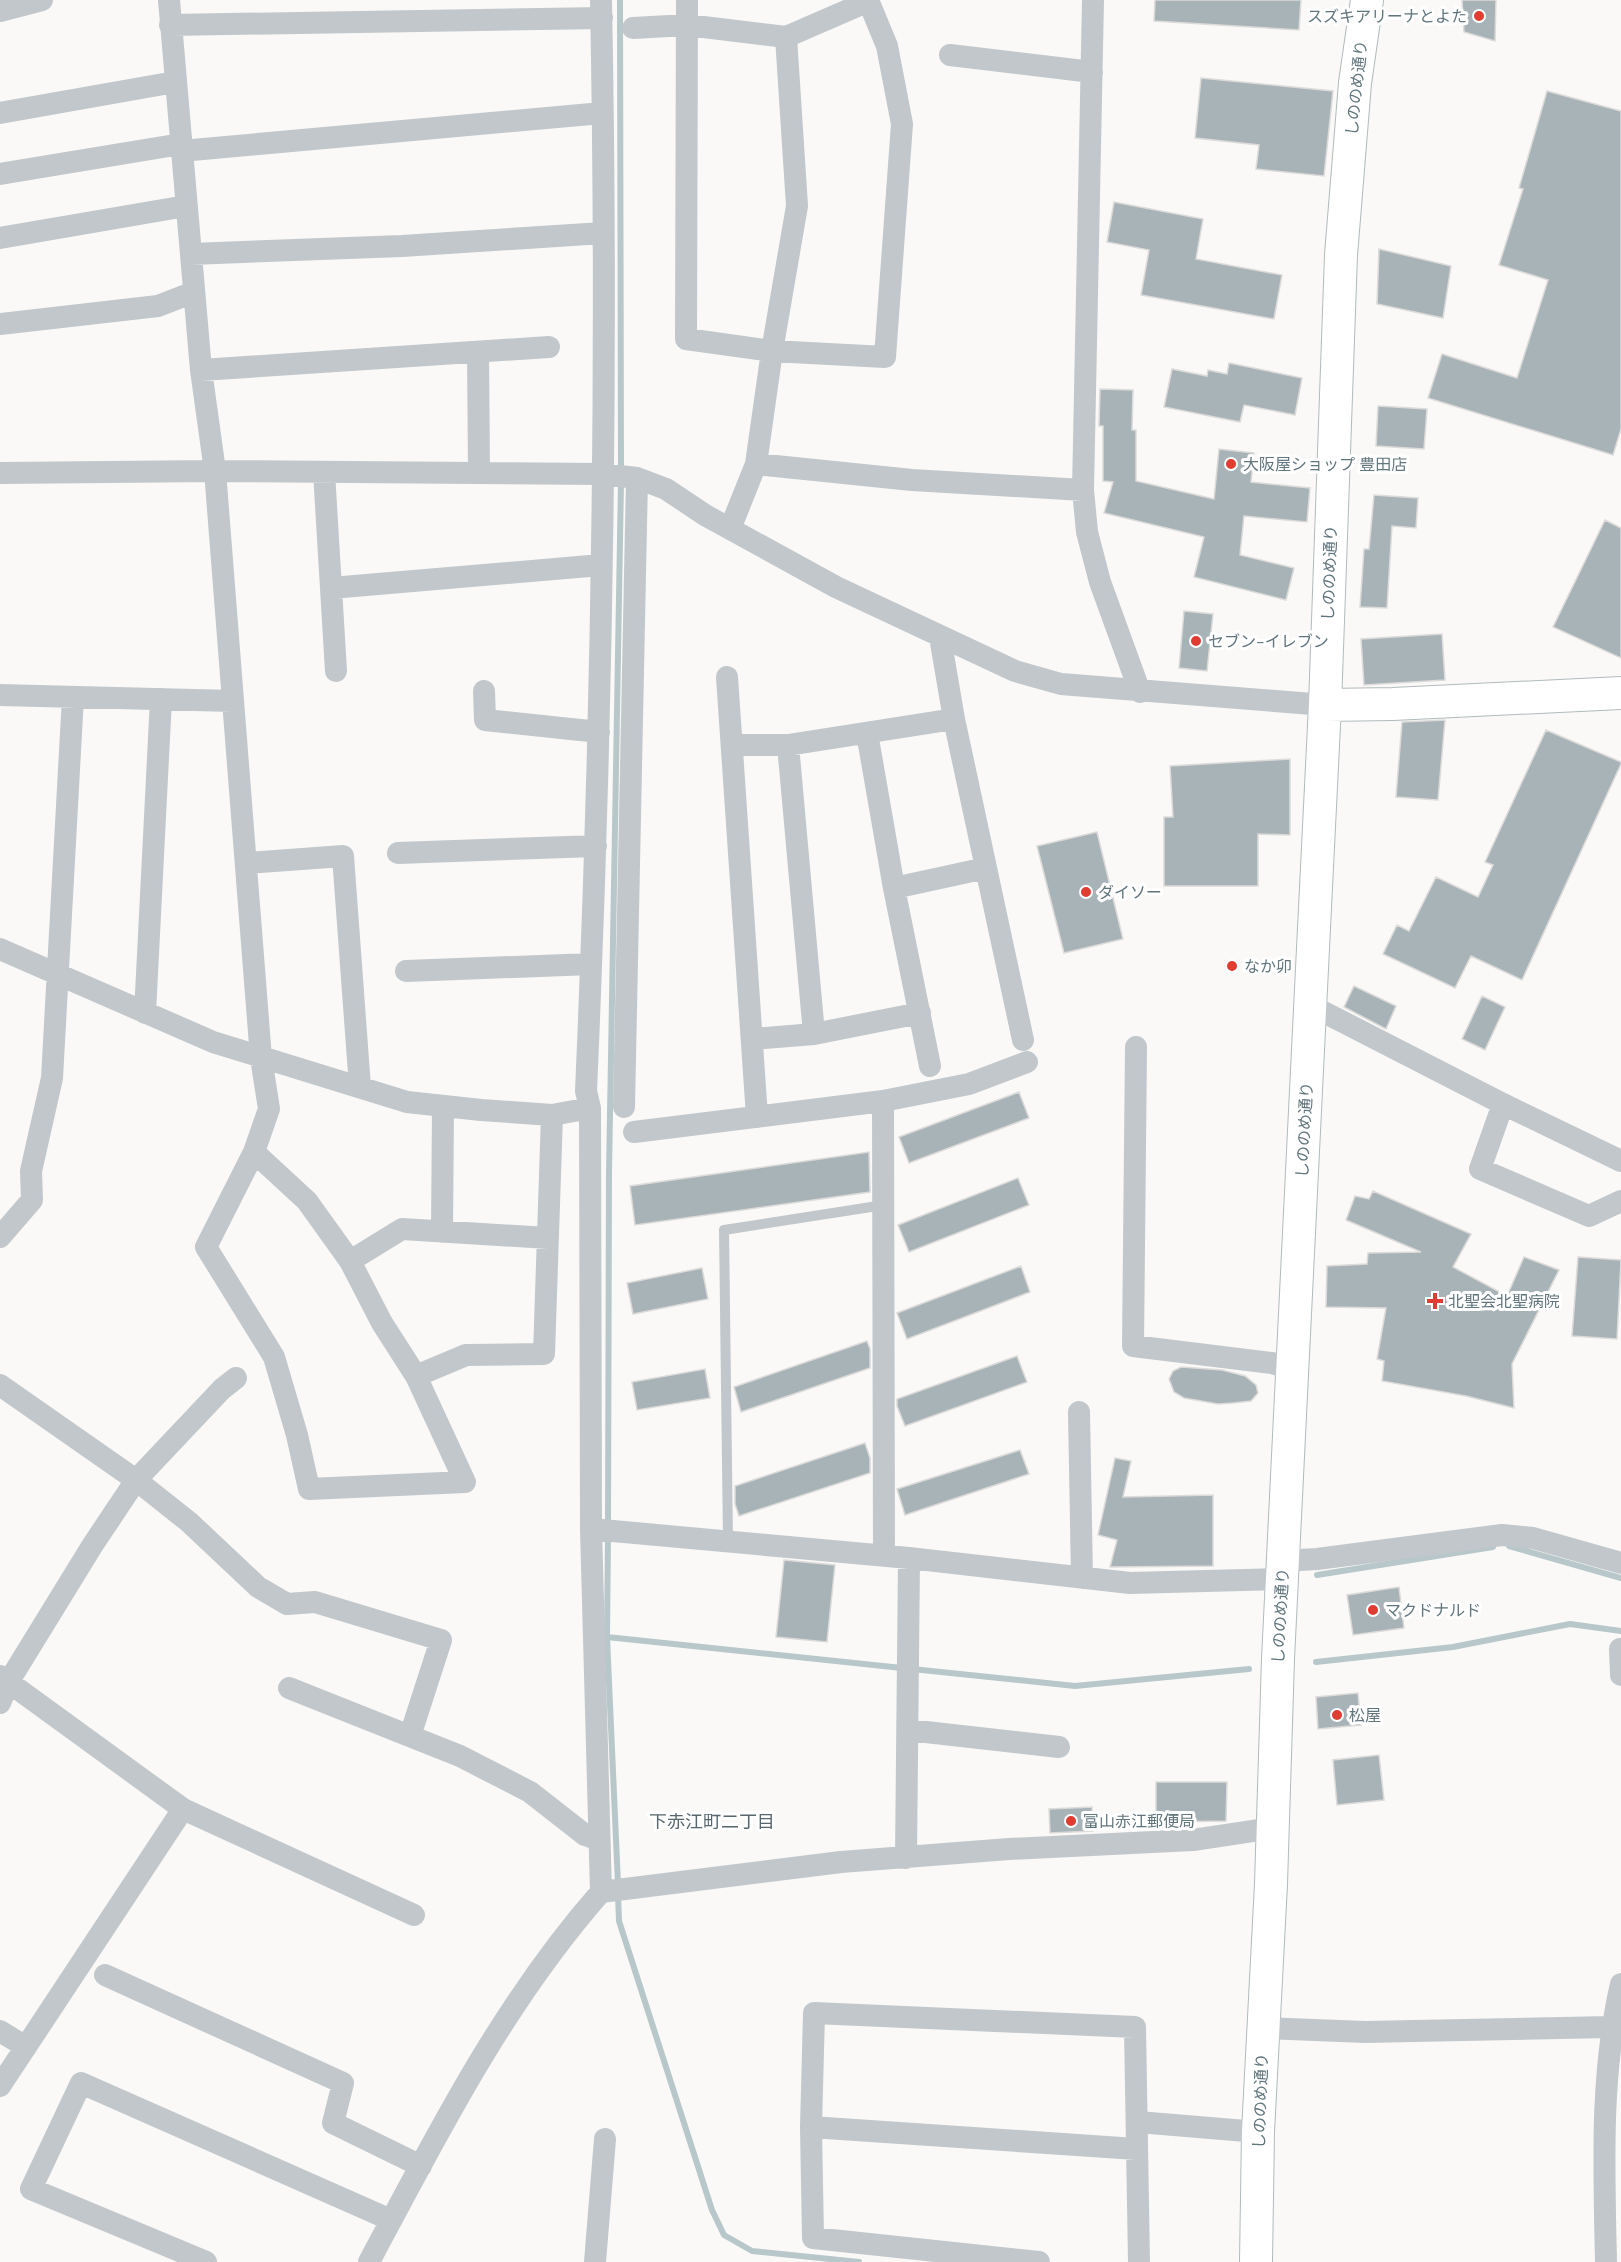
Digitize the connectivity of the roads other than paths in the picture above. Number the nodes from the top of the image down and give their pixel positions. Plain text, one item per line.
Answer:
1 (42, 0) edge
2 (169, 0) edge
3 (687, 0) edge
4 (1094, 0) edge
5 (1367, 0) edge
6 (869, 1) edge
7 (10, 6) edge
8 (602, 9) edge
9 (170, 25) junction
10 (687, 26) junction
11 (633, 28) dead end
12 (786, 37) junction
13 (950, 55) dead end
14 (1092, 72) junction
15 (175, 82) junction
16 (0, 113) edge
17 (602, 113) junction
18 (181, 147) junction
19 (0, 174) edge
20 (186, 206) junction
21 (603, 233) junction
22 (0, 238) edge
23 (191, 254) junction
24 (194, 292) junction
25 (0, 324) edge
26 (549, 347) dead end
27 (772, 351) junction
28 (478, 352) junction
29 (201, 369) junction
30 (756, 464) junction
31 (214, 471) junction
32 (324, 472) junction
33 (0, 473) edge
34 (479, 473) junction
35 (620, 476) junction
36 (1083, 490) junction
37 (730, 529) junction
38 (601, 565) junction
39 (331, 588) junction
40 (940, 637) junction
41 (336, 671) dead end
42 (727, 677) dead end
43 (484, 691) dead end
44 (1140, 692) junction
45 (1621, 693) edge
46 (0, 695) edge
47 (73, 697) junction
48 (160, 699) junction
49 (233, 700) junction
50 (1325, 705) junction
51 (954, 719) junction
52 (599, 732) junction
53 (867, 733) junction
54 (732, 745) junction
55 (788, 745) junction
56 (597, 846) junction
57 (398, 854) dead end
58 (246, 863) junction
59 (986, 868) junction
60 (894, 888) junction
61 (0, 950) edge
62 (591, 964) junction
63 (406, 970) dead end
64 (58, 975) junction
65 (1310, 1005) junction
66 (145, 1013) junction
67 (920, 1013) junction
68 (814, 1034) junction
69 (752, 1039) junction
70 (1136, 1047) dead end
71 (261, 1058) junction
72 (930, 1066) dead end
73 (360, 1087) junction
74 (883, 1101) junction
75 (1503, 1104) junction
76 (443, 1106) junction
77 (624, 1107) dead end
78 (590, 1108) junction
79 (552, 1115) junction
80 (757, 1117) junction
81 (634, 1132) dead end
82 (254, 1152) junction
83 (1621, 1161) edge
84 (1621, 1201) edge
85 (884, 1205) junction
86 (442, 1232) junction
87 (0, 1237) edge
88 (548, 1238) junction
89 (350, 1261) junction
90 (1292, 1369) junction
91 (416, 1376) junction
92 (236, 1378) dead end
93 (0, 1385) edge
94 (1079, 1412) dead end
95 (136, 1480) junction
96 (602, 1530) junction
97 (728, 1541) junction
98 (884, 1555) junction
99 (909, 1558) junction
100 (1621, 1563) edge
101 (1282, 1570) junction
102 (1082, 1578) junction
103 (1620, 1649) edge
104 (1621, 1675) edge
105 (5, 1678) edge
106 (289, 1688) dead end
107 (0, 1704) edge
108 (908, 1730) junction
109 (410, 1736) junction
110 (1059, 1747) dead end
111 (183, 1809) junction
112 (1272, 1828) junction
113 (599, 1840) junction
114 (906, 1858) junction
115 (613, 1891) junction
116 (414, 1915) dead end
117 (105, 1975) dead end
118 (1621, 1984) edge
119 (1611, 2027) junction
120 (1263, 2028) junction
121 (0, 2031) edge
122 (26, 2047) junction
123 (0, 2086) edge
124 (1138, 2122) junction
125 (811, 2127) junction
126 (1258, 2132) junction
127 (605, 2139) dead end
128 (1136, 2149) junction
129 (422, 2166) junction
130 (391, 2220) junction
131 (206, 2262) edge
132 (369, 2262) edge
133 (595, 2262) edge
134 (1039, 2262) edge
135 (1139, 2262) edge
136 (1256, 2262) edge
137 (1606, 2262) edge

1 - 7 street
2 - 9 street
3 - 10 street
4 - 14 street
5 - 50 main road, しののめ通り
6 - 12 street
6 - 27 street
8 - 9 street
8 - 17 street
9 - 15 street
10 - 11 street
10 - 12 street
10 - 27 street
12 - 27 street
13 - 14 street
14 - 36 street
15 - 16 street
15 - 18 street
17 - 18 street
17 - 21 street
18 - 19 street
18 - 20 street
20 - 22 street
20 - 23 street
21 - 23 street
21 - 35 street
23 - 24 street
24 - 25 street
24 - 29 street
26 - 28 street
27 - 30 street
28 - 29 street
28 - 34 street
29 - 31 street
30 - 36 street
30 - 37 street
31 - 32 street
31 - 33 street
31 - 49 street
32 - 34 street
32 - 39 street
34 - 35 street
35 - 37 street
35 - 38 street
35 - 77 street
36 - 44 street
37 - 40 street
38 - 39 street
38 - 52 street
39 - 41 street
40 - 44 street
40 - 51 street
42 - 54 street
43 - 52 street
44 - 50 street
45 - 50 main road
46 - 47 street
47 - 48 street
47 - 64 street
48 - 49 street
48 - 66 street
49 - 58 street
50 - 65 main road, しののめ通り
51 - 53 street
51 - 59 street
52 - 56 street
53 - 55 street
53 - 60 street
54 - 55 street
54 - 69 street
55 - 68 street
56 - 57 street
56 - 62 street
58 - 71 street
58 - 73 street
59 - 60 street
59 - 74 street
60 - 67 street
61 - 64 street
62 - 63 street
62 - 78 street
64 - 66 street
64 - 87 street
65 - 75 street
65 - 90 main road, しののめ通り
66 - 71 street
67 - 68 street
67 - 72 street
68 - 69 street
69 - 80 street
70 - 90 street
71 - 73 street
71 - 82 street
73 - 76 street
74 - 80 street
74 - 85 street
75 - 83 street
75 - 84 street
76 - 79 street
76 - 86 street
78 - 79 street
78 - 96 street
79 - 88 street
80 - 81 street
82 - 89 street
82 - 91 street
85 - 97 lane
85 - 98 street
86 - 88 street
86 - 89 street
88 - 91 street
89 - 91 street
90 - 101 main road, しののめ通り
92 - 95 street
93 - 95 street
94 - 102 street
95 - 105 street
95 - 109 street
96 - 97 street
96 - 113 street
97 - 98 street
98 - 99 street
99 - 102 street
99 - 108 street
100 - 101 street
101 - 102 street
101 - 112 main road, しののめ通り
103 - 104 street
105 - 107 street
105 - 111 street
106 - 109 street
108 - 110 street
108 - 114 street
109 - 113 street
111 - 116 street
111 - 122 street
112 - 114 street
112 - 120 main road, しののめ通り
113 - 115 street
114 - 115 street
115 - 129 street
117 - 129 street
118 - 119 street
119 - 120 street
119 - 137 street
120 - 126 main road, しののめ通り
121 - 122 street
122 - 123 street
124 - 125 street
124 - 126 street
124 - 128 street
125 - 128 street
125 - 134 street
126 - 136 main road, しののめ通り
127 - 133 street
128 - 135 street
129 - 130 street
130 - 131 street
130 - 132 street

